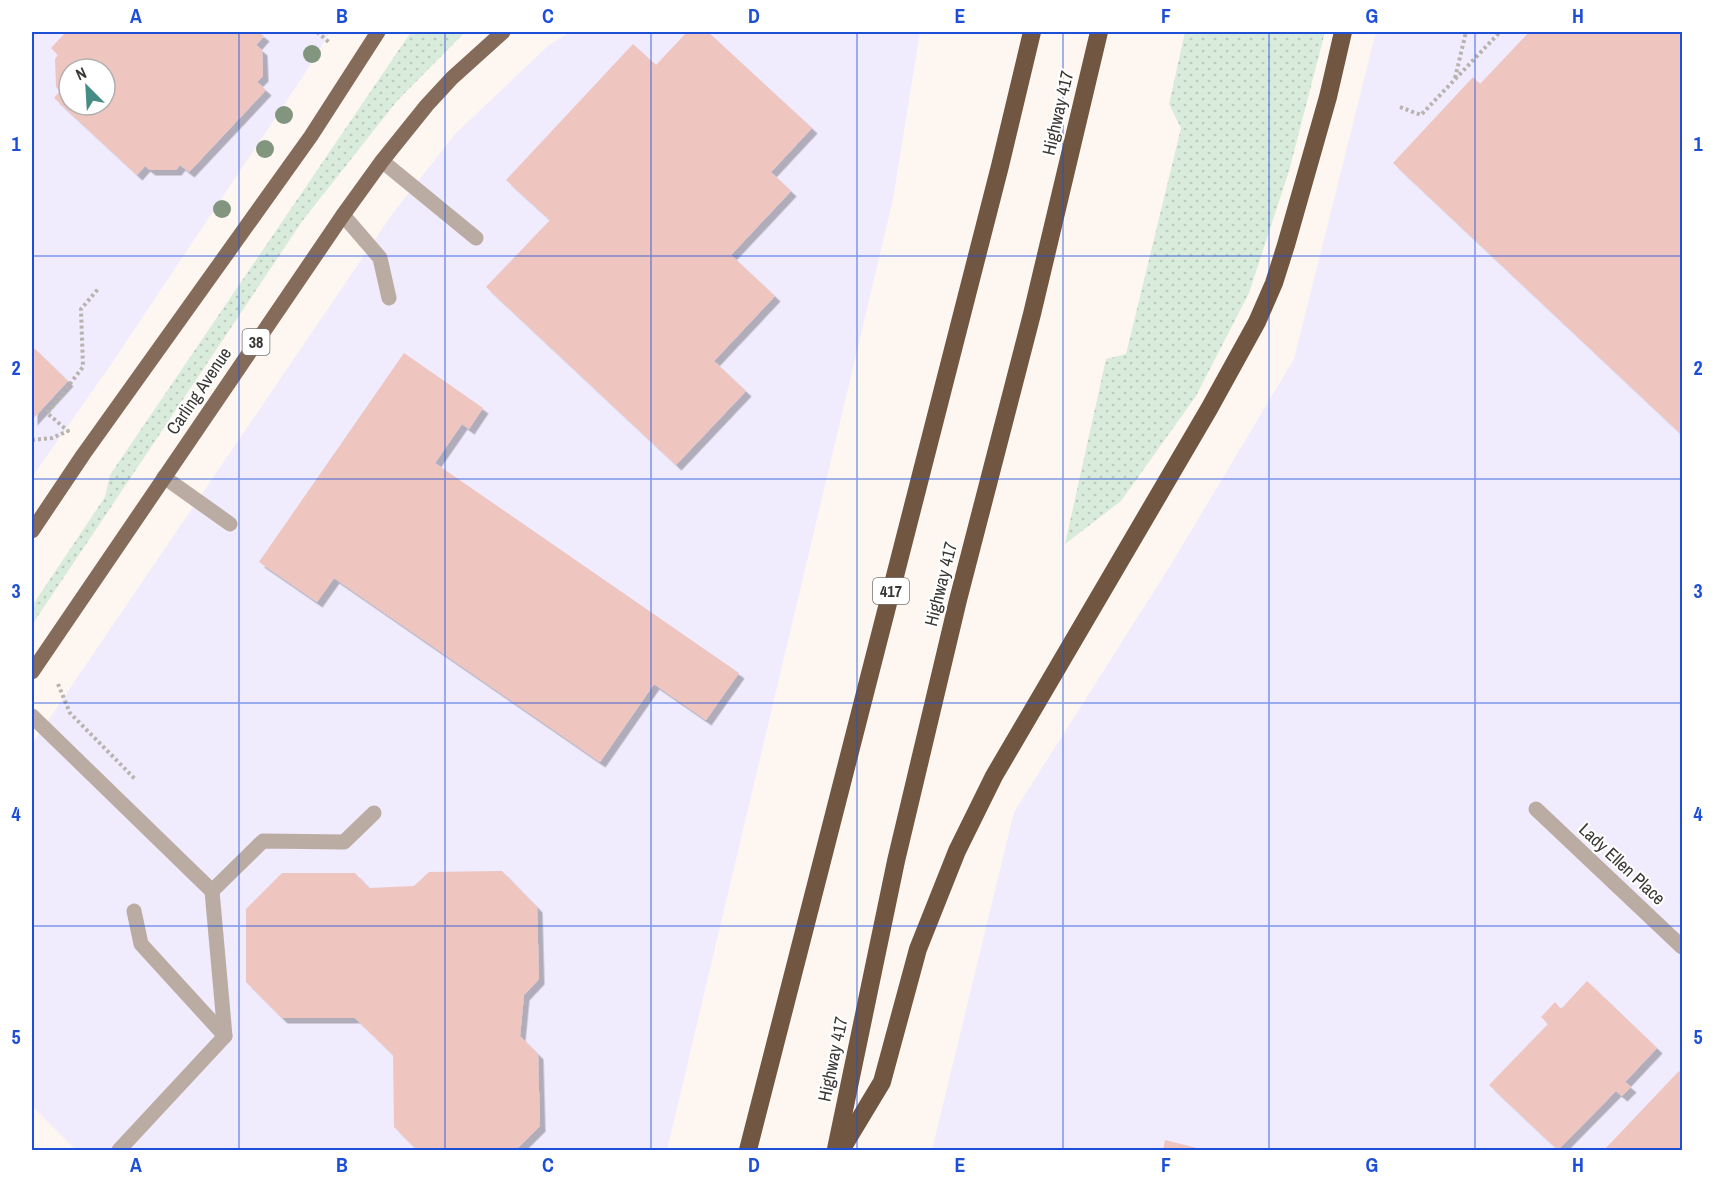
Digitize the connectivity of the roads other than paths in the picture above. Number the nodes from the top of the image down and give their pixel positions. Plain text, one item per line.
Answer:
1 (378, 32) edge
2 (503, 32) edge
3 (1032, 32) edge
4 (1099, 32) edge
5 (1343, 32) edge
6 (382, 161) junction
7 (343, 215) junction
8 (476, 238) dead end
9 (389, 298) dead end
10 (164, 477) junction
11 (230, 524) dead end
12 (32, 531) edge
13 (32, 672) edge
14 (32, 716) edge
15 (1536, 809) dead end
16 (374, 813) dead end
17 (212, 891) junction
18 (134, 911) dead end
19 (1683, 947) edge
20 (225, 1036) junction
21 (119, 1150) edge
22 (748, 1150) edge
23 (835, 1150) edge
24 (841, 1150) edge

1 - 12 main road
2 - 6 main road, Carling Avenue / 38
3 - 22 highway, 417
4 - 23 highway, Highway 417
5 - 24 highway
6 - 7 main road, Carling Avenue / 38
6 - 8 street
7 - 9 street
7 - 10 main road, Carling Avenue / 38
10 - 11 street
10 - 13 main road, Carling Avenue / 38
14 - 17 street
15 - 19 street, Lady Ellen Place
16 - 17 street
17 - 20 street
18 - 20 street
20 - 21 street

